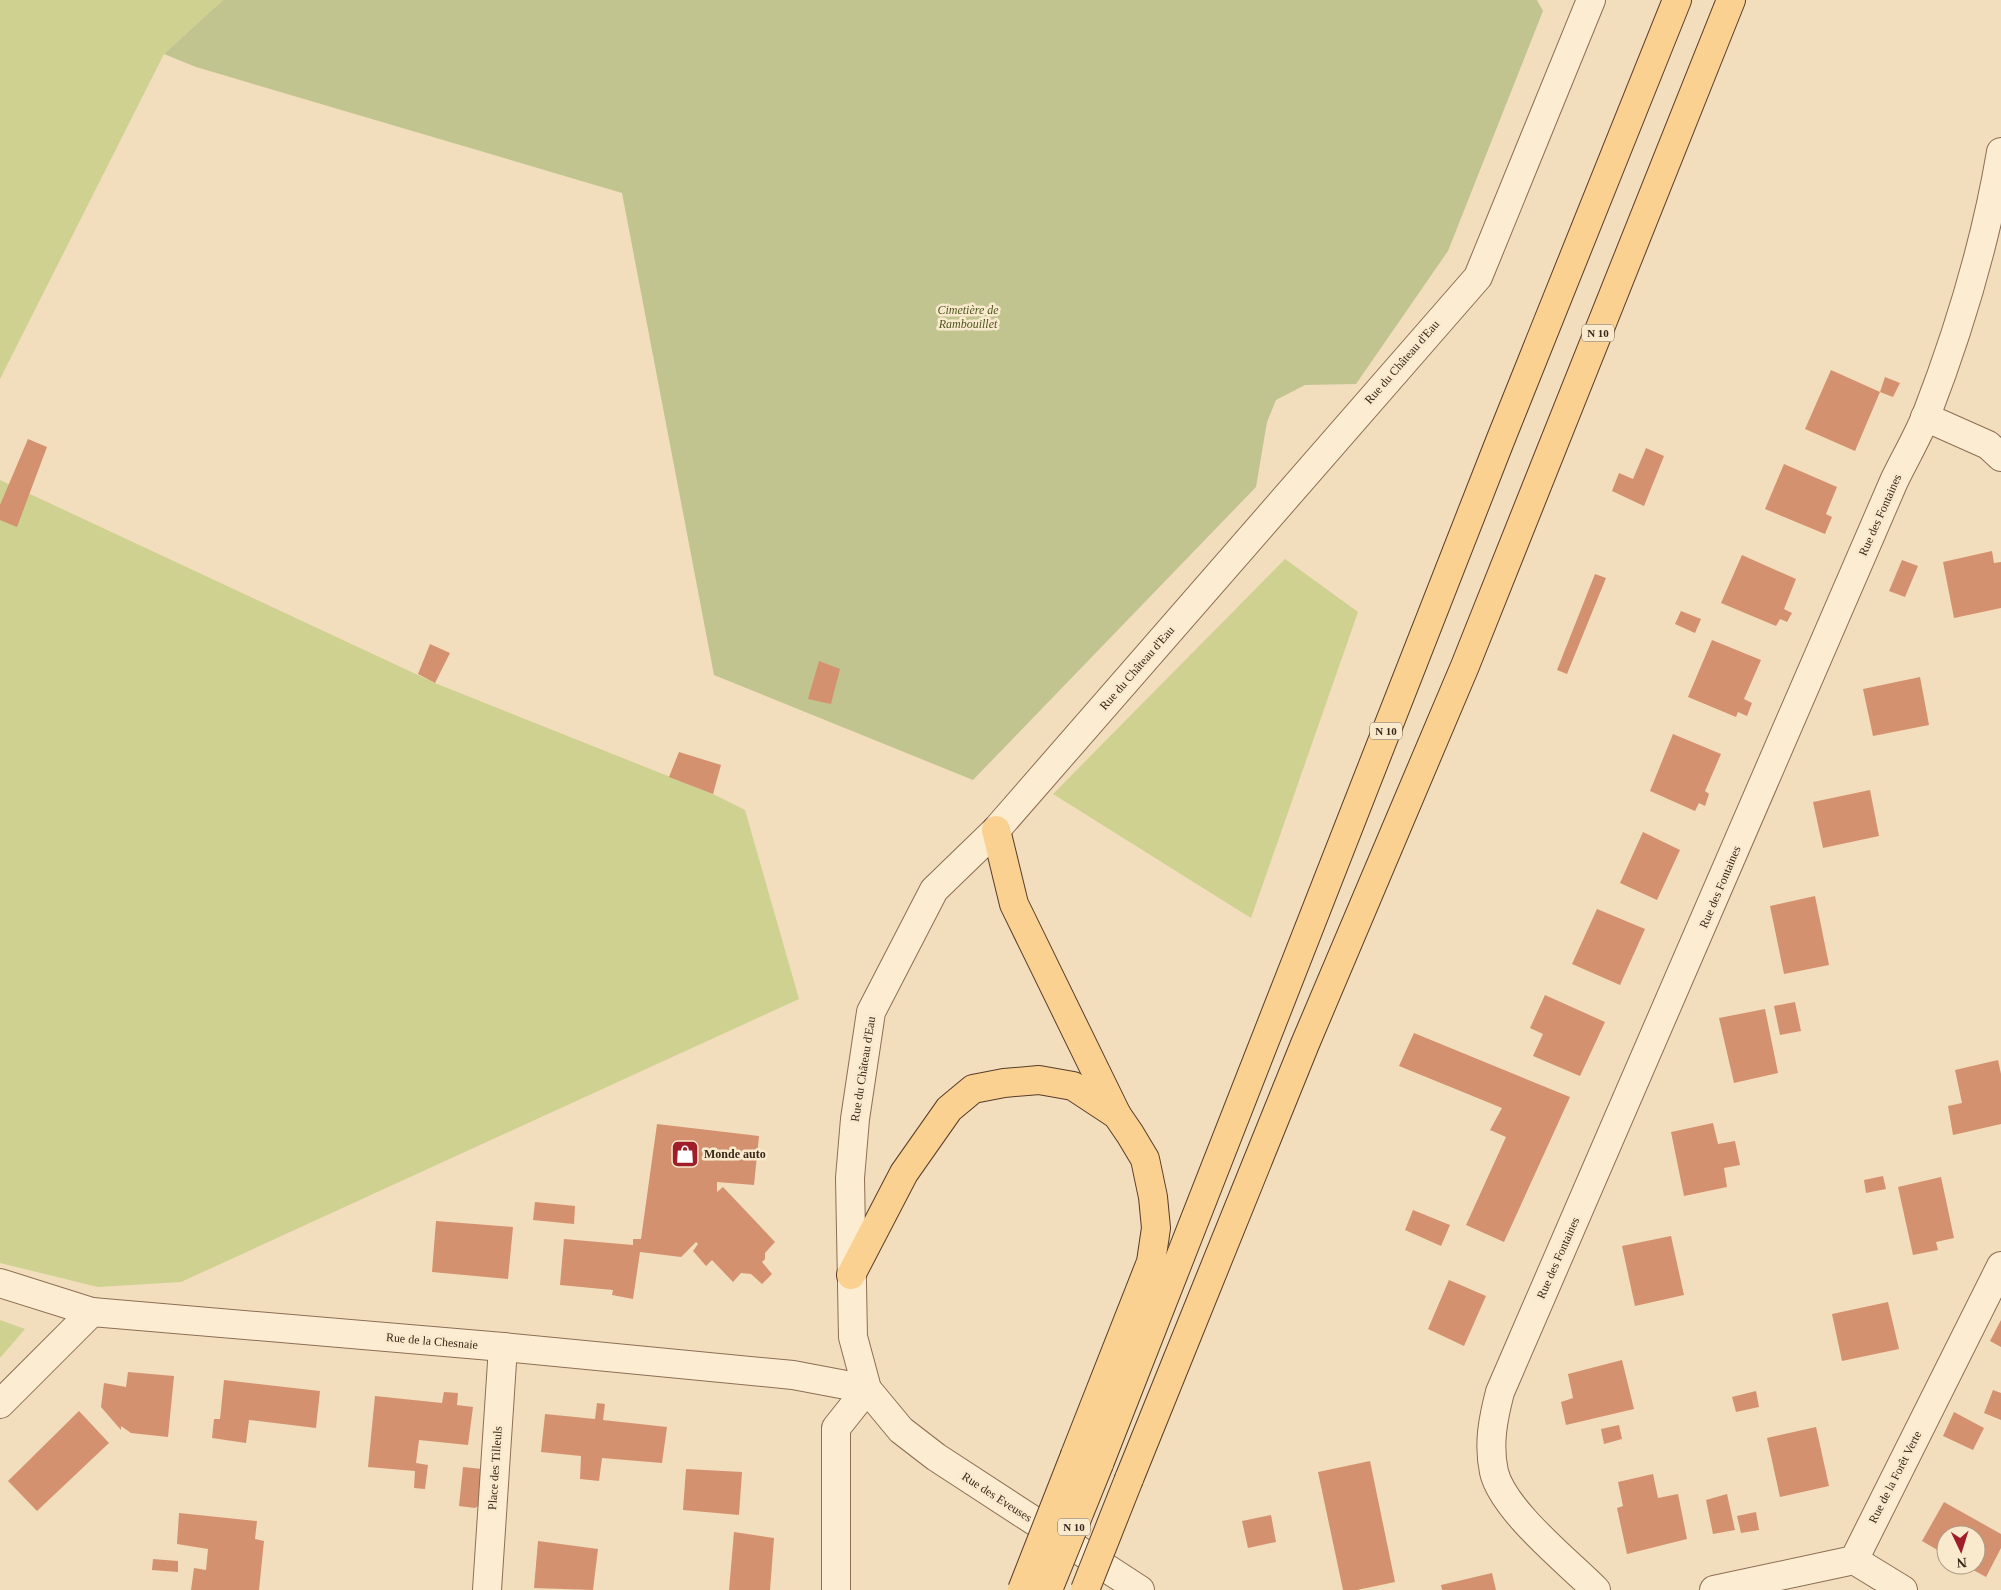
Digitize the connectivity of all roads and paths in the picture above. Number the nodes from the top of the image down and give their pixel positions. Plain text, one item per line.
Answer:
1 (1591, 0) edge
2 (1677, 0) edge
3 (1731, 0) edge
4 (2001, 152) edge
5 (1925, 417) junction
6 (2001, 457) edge
7 (996, 830) junction
8 (1117, 1115) junction
9 (2001, 1266) edge
10 (851, 1275) junction
11 (0, 1283) edge
12 (92, 1312) junction
13 (503, 1346) junction
14 (867, 1389) junction
15 (0, 1404) edge
16 (1087, 1459) junction
17 (1854, 1560) junction
18 (487, 1590) edge
19 (836, 1590) edge
20 (1022, 1590) edge
21 (1048, 1590) edge
22 (1085, 1590) edge
23 (1140, 1590) edge
24 (1596, 1590) edge
25 (1714, 1590) edge
26 (1903, 1590) edge

1 - 7 street, Rue du Château d'Eau
2 - 16 main road, N 10
3 - 22 main road, N 10, bridge
4 - 5 street, Rue des Fontaines
5 - 6 street
5 - 24 street, Rue des Fontaines
7 - 8 main road
7 - 10 street, Rue du Château d'Eau
8 - 10 main road
8 - 16 main road
9 - 17 street, Rue de la Forêt Verte
10 - 14 street, Rue du Château d'Eau
11 - 12 street, Rue de la Chesnaie
12 - 13 street, Rue de la Chesnaie
12 - 15 street
13 - 14 street, Rue de la Chesnaie
13 - 18 street, Place des Tilleuls
14 - 19 street
14 - 23 street, Rue des Eveuses
16 - 20 main road, bridge
16 - 21 main road, N 10, bridge
17 - 25 street
17 - 26 street

